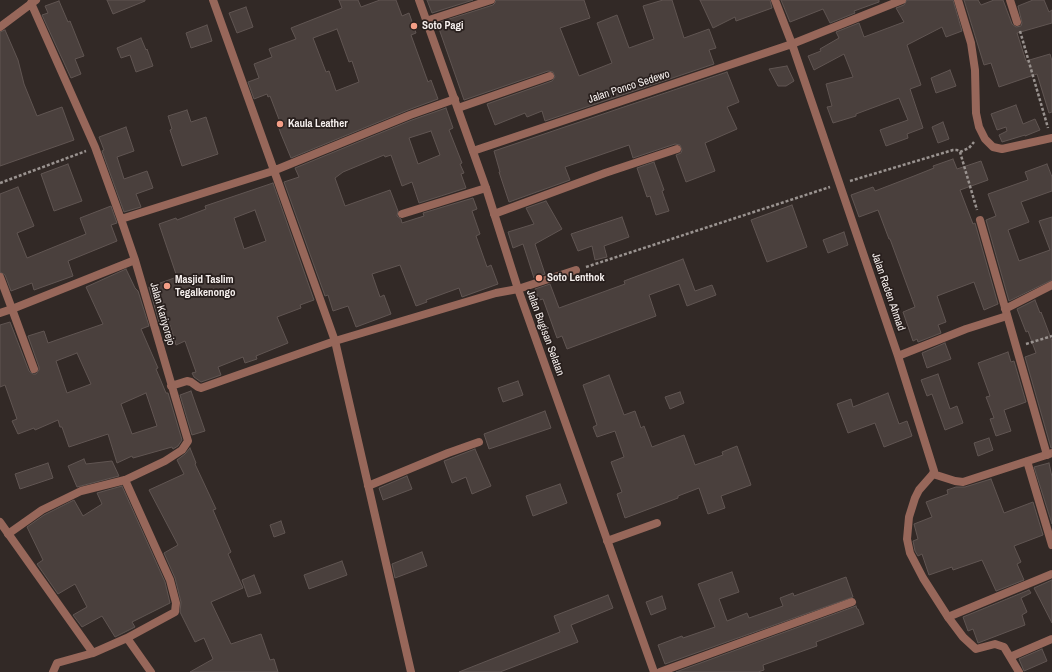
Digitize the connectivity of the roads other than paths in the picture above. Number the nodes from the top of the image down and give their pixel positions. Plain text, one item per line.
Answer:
1 (213, 0) edge
2 (419, 0) edge
3 (491, 0) edge
4 (775, 0) edge
5 (902, 0) edge
6 (958, 0) edge
7 (1010, 0) edge
8 (33, 2) edge
9 (426, 21) junction
10 (1017, 22) road end
11 (0, 27) edge
12 (792, 44) junction
13 (550, 76) dead end
14 (455, 99) junction
15 (458, 108) junction
16 (1051, 138) edge
17 (677, 149) dead end
18 (473, 151) junction
19 (273, 171) junction
20 (486, 188) junction
21 (402, 214) dead end
22 (494, 214) junction
23 (121, 219) junction
24 (980, 220) road end
25 (135, 260) junction
26 (576, 270) road end
27 (0, 277) edge
28 (1052, 285) edge
29 (518, 289) junction
30 (12, 308) junction
31 (0, 313) edge
32 (1006, 313) junction
33 (335, 341) junction
34 (898, 356) junction
35 (34, 369) dead end
36 (171, 386) junction
37 (479, 442) dead end
38 (1050, 454) edge
39 (1027, 461) junction
40 (934, 474) junction
41 (125, 480) junction
42 (368, 486) junction
43 (0, 522) edge
44 (657, 523) dead end
45 (8, 534) junction
46 (607, 541) junction
47 (1052, 545) edge
48 (1052, 574) edge
49 (852, 602) dead end
50 (948, 617) junction
51 (127, 638) junction
52 (1052, 640) edge
53 (93, 653) junction
54 (1010, 657) junction
55 (53, 672) edge
56 (151, 672) edge
57 (411, 672) edge
58 (654, 672) edge
59 (660, 672) edge
60 (1019, 672) edge

1 - 19 street
2 - 9 street, Jalan Bugisan Selatan
3 - 9 street
4 - 12 street, Jalan Raden Ahmad
5 - 12 street, Jalan Ponco Sedewo
6 - 16 street
7 - 10 street
8 - 11 street
8 - 23 street, Jalan Kariyorejo
9 - 14 street, Jalan Bugisan Selatan
12 - 18 street, Jalan Ponco Sedewo
12 - 34 street, Jalan Raden Ahmad
13 - 15 street
14 - 15 street, Jalan Bugisan Selatan
14 - 19 street
15 - 18 street, Jalan Bugisan Selatan
17 - 22 street
18 - 20 street, Jalan Bugisan Selatan
19 - 23 street
19 - 33 street
20 - 21 street
20 - 22 street, Jalan Bugisan Selatan
22 - 29 street, Jalan Bugisan Selatan
23 - 25 street, Jalan Kariyorejo
24 - 32 street
25 - 30 street
25 - 36 street, Jalan Kariyorejo
26 - 29 street
27 - 30 street
28 - 32 street
29 - 33 street
29 - 46 street, Jalan Bugisan Selatan
30 - 31 street
30 - 35 street
32 - 34 street
32 - 38 street
33 - 36 street
33 - 42 street
34 - 40 street, Jalan Raden Ahmad
36 - 41 street, Jalan Kariyorejo
37 - 42 street
38 - 39 street
39 - 40 street
39 - 47 street
40 - 50 street
41 - 45 street
41 - 51 street
42 - 57 street
43 - 45 street
44 - 46 street
45 - 53 street
46 - 58 street, Jalan Bugisan Selatan
48 - 50 street
49 - 59 street
50 - 54 street
51 - 53 street
51 - 56 street
52 - 54 street
53 - 55 street
54 - 60 street

